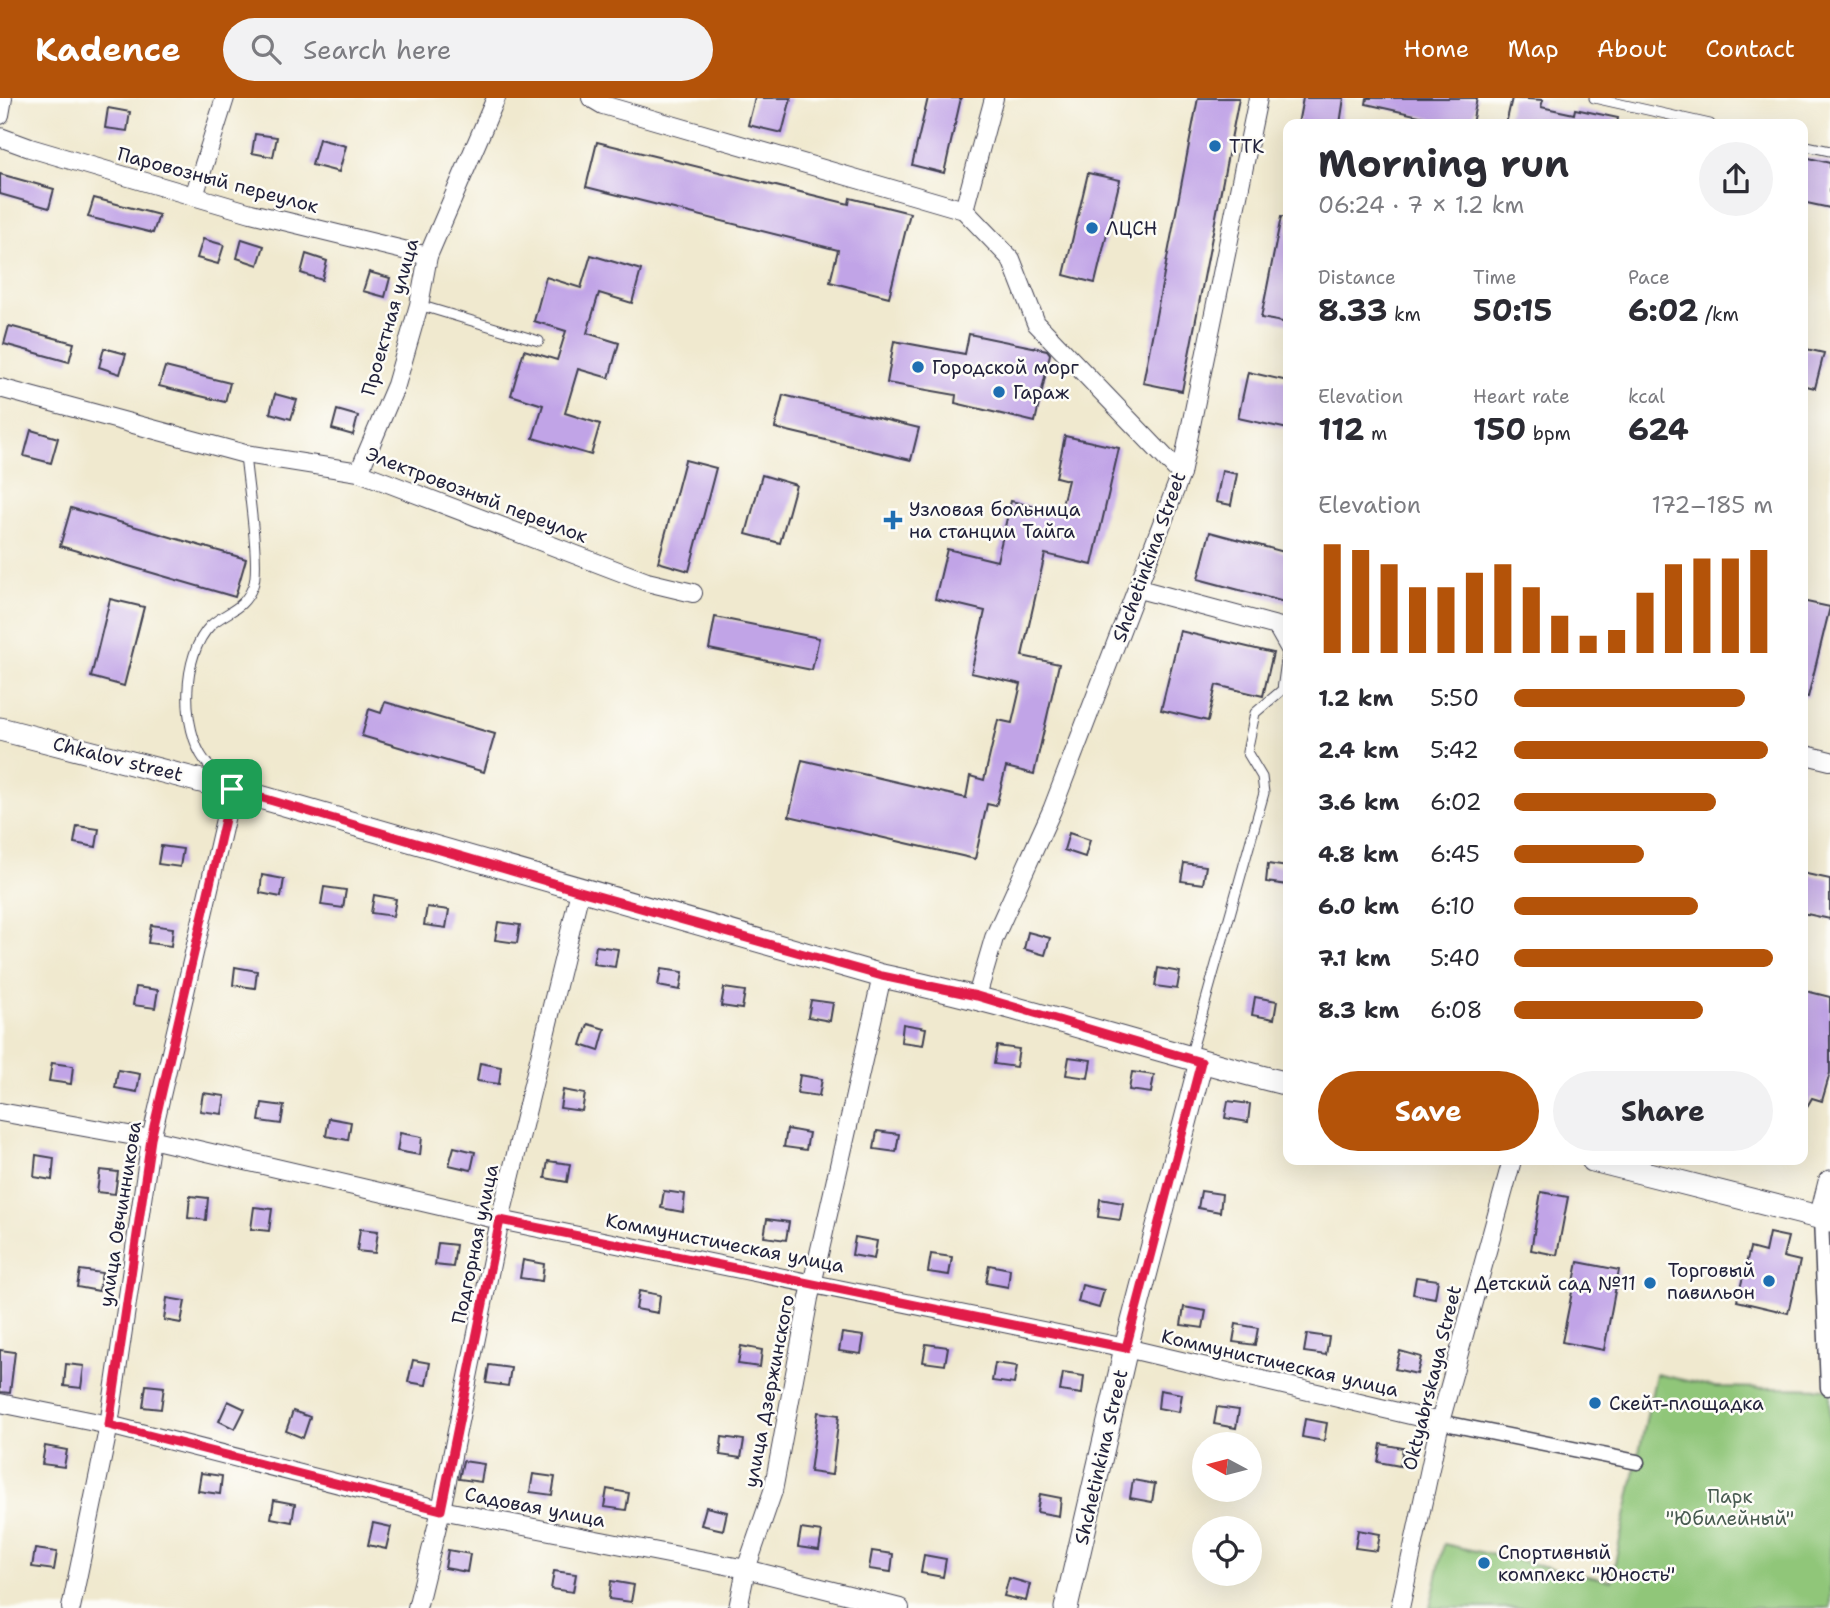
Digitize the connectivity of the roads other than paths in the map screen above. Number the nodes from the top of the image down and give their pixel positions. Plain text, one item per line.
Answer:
1 (3, 98) edge
2 (225, 98) edge
3 (496, 98) edge
4 (591, 98) edge
5 (994, 98) edge
6 (1258, 98) edge
7 (1594, 98) edge
8 (0, 115) edge
9 (1688, 119) edge
10 (0, 136) edge
11 (1808, 146) edge
12 (1830, 151) edge
13 (194, 196) junction
14 (964, 210) junction
15 (428, 256) junction
16 (419, 306) junction
17 (539, 341) dead end
18 (0, 388) edge
19 (245, 454) junction
20 (359, 472) junction
21 (1181, 474) junction
22 (1139, 589) junction
23 (693, 593) dead end
24 (1279, 626) edge
25 (1283, 683) edge
26 (0, 729) edge
27 (1808, 756) edge
28 (1830, 761) edge
29 (232, 789) junction
30 (580, 891) junction
31 (882, 976) junction
32 (977, 996) junction
33 (1195, 1061) junction
34 (1283, 1083) edge
35 (0, 1112) edge
36 (151, 1139) junction
37 (1510, 1165) edge
38 (1613, 1165) edge
39 (1830, 1182) edge
40 (1825, 1219) edge
41 (500, 1220) junction
42 (813, 1282) junction
43 (1126, 1348) junction
44 (1828, 1388) dead end
45 (0, 1403) edge
46 (1440, 1422) junction
47 (109, 1425) junction
48 (1637, 1462) dead end
49 (441, 1510) junction
50 (746, 1569) junction
51 (71, 1608) edge
52 (417, 1608) edge
53 (738, 1608) edge
54 (900, 1608) edge
55 (1066, 1608) edge
56 (1400, 1608) edge

1 - 8 street
2 - 13 street
3 - 15 street, Проектная улица
4 - 14 street
5 - 14 street
6 - 21 street, Shchetinkina Street
7 - 9 lane
10 - 13 street, Паровозный переулок
11 - 12 lane
13 - 15 street, Паровозный переулок
14 - 21 street
15 - 16 street, Проектная улица
16 - 17 lane
16 - 20 street, Проектная улица
18 - 19 street, Электровозный переулок
19 - 20 street, Электровозный переулок
19 - 29 lane
20 - 23 street, Электровозный переулок
21 - 22 street, Shchetinkina Street
22 - 24 street
22 - 32 street, Shchetinkina Street
25 - 33 lane
26 - 29 street, Chkalov street
27 - 28 street
29 - 30 street, Chkalov street
29 - 36 street, улица Овчинникова
30 - 31 street, Chkalov street
30 - 41 street, Подгорная улица
31 - 32 street, Chkalov street
31 - 42 street, улица Дзержинского
32 - 33 street, Chkalov street
33 - 34 street, Chkalov street
33 - 43 street, Shchetinkina Street
35 - 36 street, Коммунистическая улица
36 - 41 street, Коммунистическая улица
36 - 47 street, улица Овчинникова
37 - 46 street, Oktyabrskaya Street
38 - 40 street
39 - 40 street
40 - 44 street
41 - 42 street, Коммунистическая улица
41 - 49 street, Подгорная улица
42 - 43 street, Коммунистическая улица
42 - 50 street, улица Дзержинского
43 - 46 street, Коммунистическая улица
43 - 55 street, Shchetinkina Street
45 - 47 street, Садовая улица
46 - 48 street
46 - 56 street, Oktyabrskaya Street
47 - 49 street, Садовая улица
47 - 51 street, улица Овчинникова
49 - 50 street, Садовая улица
49 - 52 street, Подгорная улица
50 - 53 street, улица Дзержинского
50 - 54 street, Садовая улица

